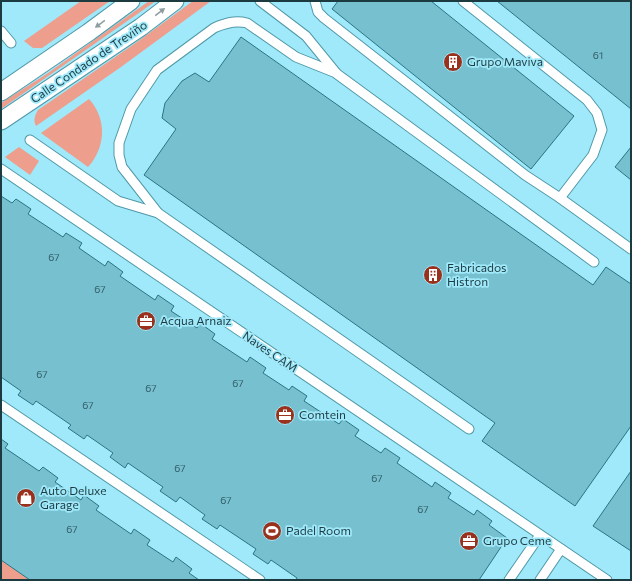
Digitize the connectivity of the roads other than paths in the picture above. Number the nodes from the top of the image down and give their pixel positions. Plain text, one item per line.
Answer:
1 (131, 1) edge
2 (175, 1) edge
3 (260, 1) edge
4 (315, 1) edge
5 (463, 1) edge
6 (1, 31) edge
7 (11, 44) dead end
8 (337, 74) junction
9 (1, 92) edge
10 (1, 121) edge
11 (30, 140) dead end
12 (1, 169) edge
13 (560, 198) junction
14 (158, 213) junction
15 (631, 249) edge
16 (594, 262) dead end
17 (1, 405) edge
18 (469, 429) dead end
19 (540, 535) junction
20 (561, 549) junction
21 (260, 580) edge
22 (509, 580) edge
23 (540, 580) edge
24 (607, 580) edge

1 -> 9 street, Calle Condado de Treviño
10 -> 2 street, Calle Condado de Treviño
3 - 8 lane
4 - 13 lane
5 - 13 lane
6 - 7 lane
8 - 14 lane
8 - 16 lane
11 - 14 lane
12 - 19 lane, Naves CAM
13 - 15 lane
14 - 18 lane
17 - 21 lane
19 - 20 lane, Naves CAM
19 - 22 lane
20 - 23 lane
20 - 24 lane, Naves CAM

